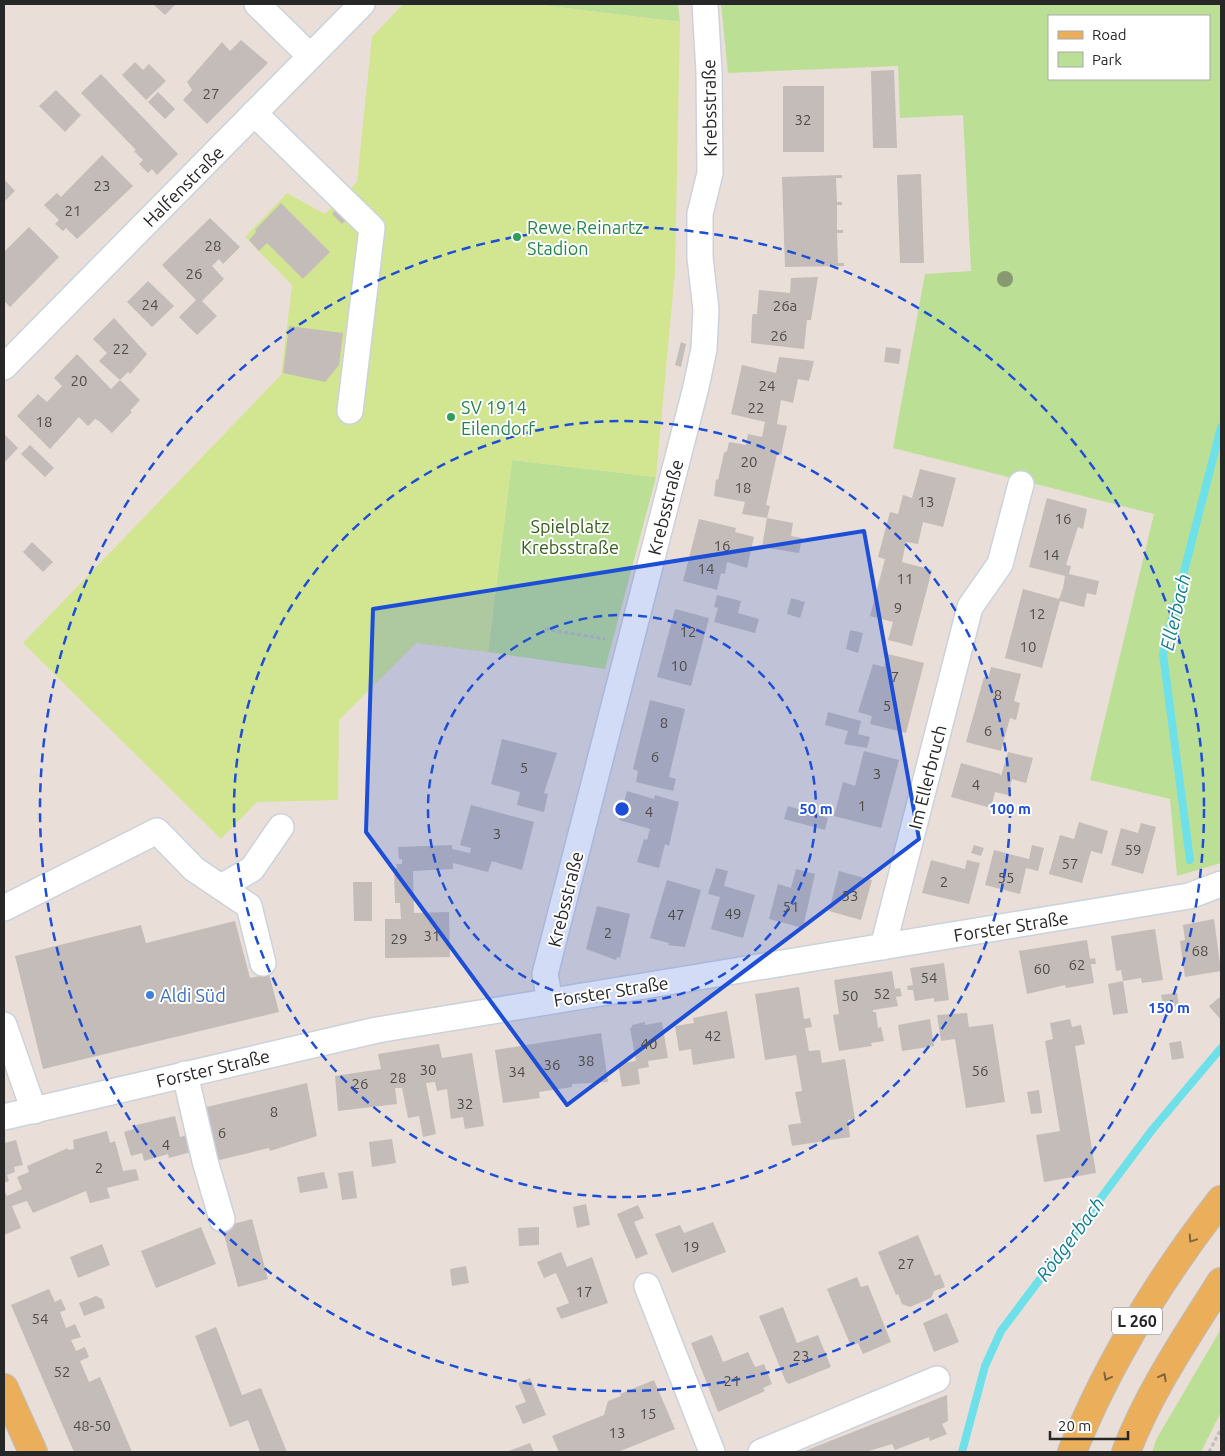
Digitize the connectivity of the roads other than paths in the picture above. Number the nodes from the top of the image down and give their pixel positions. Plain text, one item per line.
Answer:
1 (257, 4) edge
2 (362, 4) edge
3 (705, 4) edge
4 (310, 56) junction
5 (254, 113) junction
6 (4, 368) edge
7 (350, 411) dead end
8 (1021, 484) dead end
9 (282, 827) dead end
10 (1221, 884) edge
11 (221, 887) junction
12 (4, 908) edge
13 (883, 947) junction
14 (263, 963) dead end
15 (550, 1001) junction
16 (4, 1025) edge
17 (185, 1074) junction
18 (34, 1111) junction
19 (4, 1117) edge
20 (1221, 1200) edge
21 (222, 1218) dead end
22 (1221, 1282) edge
23 (647, 1286) dead end
24 (937, 1379) dead end
25 (4, 1388) edge
26 (33, 1452) edge
27 (712, 1452) edge
28 (761, 1452) edge
29 (1072, 1452) edge
30 (1126, 1452) edge

1 - 4 street
2 - 4 street, Halfenstraße
3 - 15 street, Krebsstraße
4 - 5 street, Halfenstraße
5 - 6 street, Halfenstraße
5 - 7 street
8 - 13 street, Im Ellerbruch
9 - 11 street
10 - 13 street, Forster Straße
11 - 12 street
11 - 14 street
13 - 15 street, Forster Straße
15 - 17 street, Forster Straße
16 - 18 street
17 - 18 street, Forster Straße
17 - 21 street
18 - 19 street, Forster Straße
20 -> 29 main road, L 260
30 -> 22 main road, L 260
23 - 27 street
24 - 28 street
25 - 26 main road

